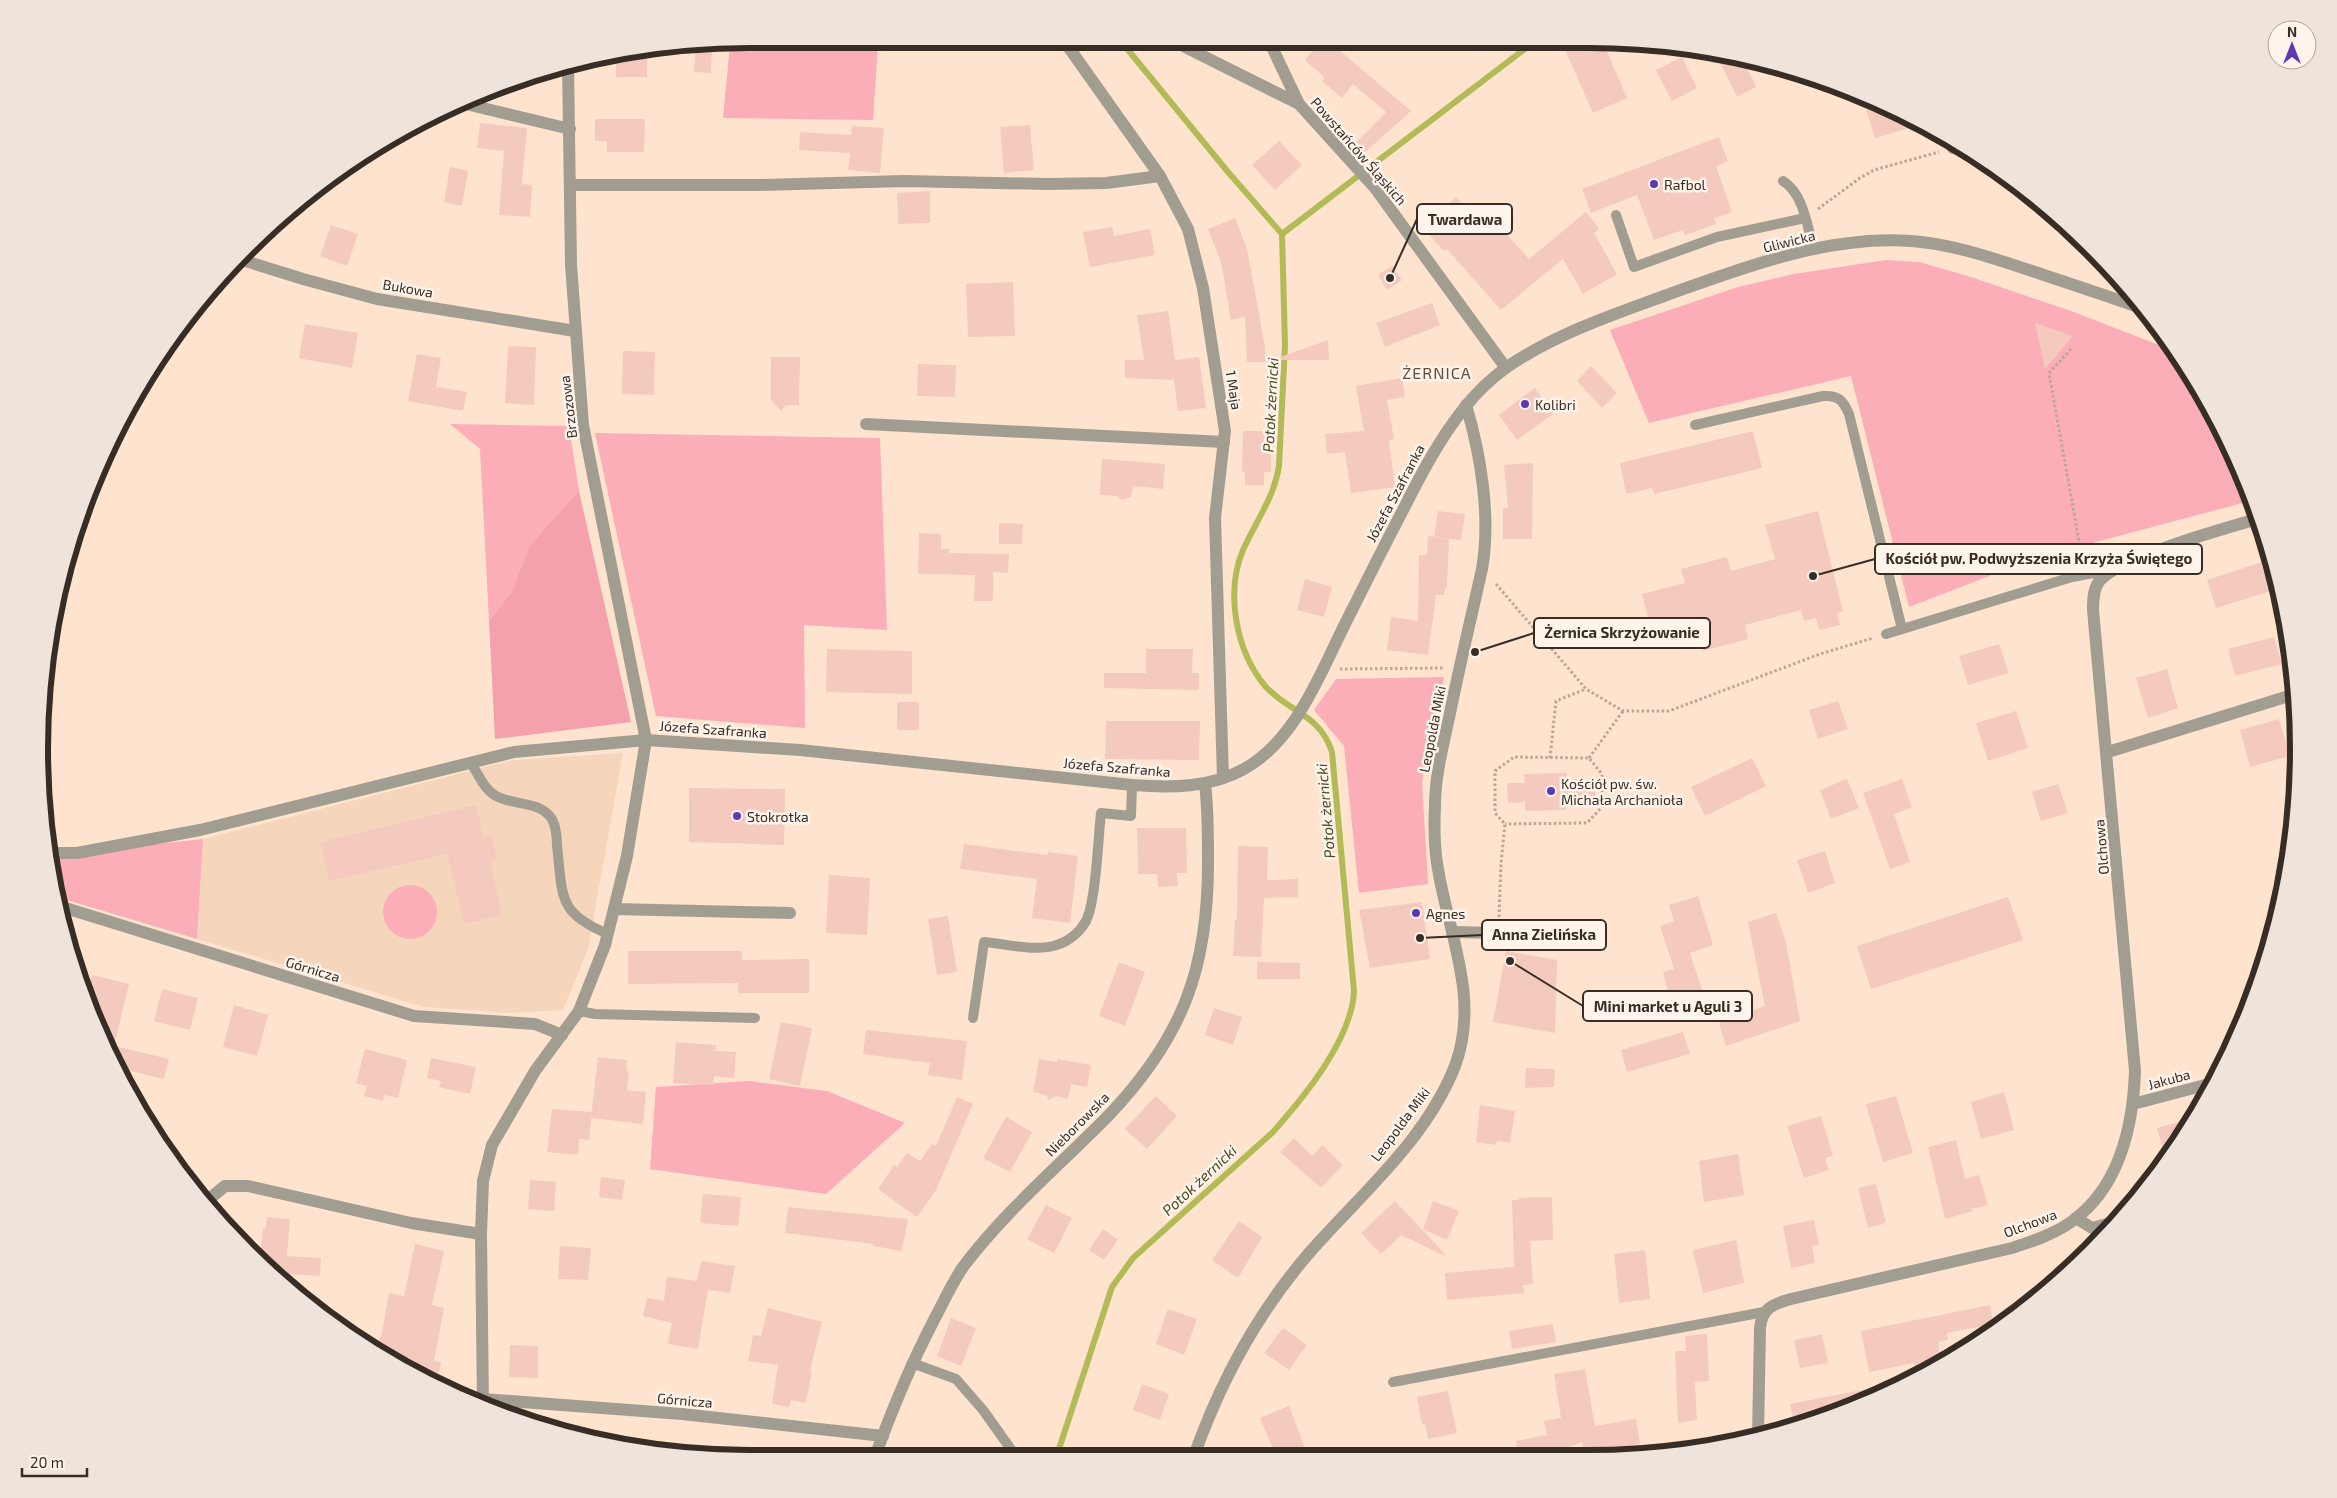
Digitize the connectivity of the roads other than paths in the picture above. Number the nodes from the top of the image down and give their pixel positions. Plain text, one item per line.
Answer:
1 (1069, 48) edge
2 (1187, 48) edge
3 (1272, 48) edge
4 (568, 71) edge
5 (1299, 104) junction
6 (471, 105) edge
7 (570, 129) junction
8 (1160, 176) junction
9 (1783, 181) dead end
10 (570, 186) junction
11 (1616, 215) dead end
12 (1805, 218) junction
13 (1814, 250) junction
14 (245, 261) edge
15 (2130, 304) edge
16 (575, 331) junction
17 (1506, 368) junction
18 (1466, 405) junction
19 (866, 424) dead end
20 (1695, 424) dead end
21 (1224, 442) junction
22 (2251, 521) edge
23 (2116, 569) junction
24 (1902, 629) junction
25 (1886, 634) road end
26 (2287, 696) edge
27 (646, 740) junction
28 (2108, 752) junction
29 (471, 763) junction
30 (1223, 778) junction
31 (1205, 784) junction
32 (1132, 785) junction
33 (56, 852) edge
34 (66, 908) edge
35 (614, 909) junction
36 (790, 913) dead end
37 (1566, 927) dead end
38 (1452, 932) junction
39 (608, 934) junction
40 (579, 1011) junction
41 (755, 1018) dead end
42 (973, 1018) dead end
43 (562, 1036) junction
44 (2203, 1086) edge
45 (2134, 1104) junction
46 (210, 1198) edge
47 (2076, 1218) junction
48 (2103, 1225) edge
49 (481, 1234) junction
50 (1764, 1312) junction
51 (912, 1363) junction
52 (1393, 1382) dead end
53 (483, 1398) edge
54 (500, 1404) edge
55 (1758, 1430) edge
56 (883, 1436) junction
57 (878, 1450) edge
58 (1011, 1450) edge
59 (1196, 1450) edge

1 - 8 street, 1 Maja
2 - 5 street
3 - 5 street, Powstańców Śląskich
4 - 7 street, Brzozowa
5 - 17 street, Powstańców Śląskich
6 - 7 street
7 - 10 street, Brzozowa
8 - 10 street
8 - 21 street, 1 Maja
9 - 12 lane
10 - 16 street, Brzozowa
11 - 12 lane
12 - 13 lane
13 - 15 street, Gliwicka
13 - 17 street, Gliwicka
14 - 16 street, Bukowa
16 - 27 street, Brzozowa
17 - 18 street, Gliwicka
18 - 30 street, Józefa Szafranka
18 - 38 street, Leopolda Miki
19 - 21 street
20 - 24 lane
21 - 30 street, 1 Maja
22 - 23 street, Olchowa
23 - 24 lane
23 - 28 street, Olchowa
24 - 25 lane
26 - 28 street
27 - 29 street, Józefa Szafranka
27 - 32 street, Józefa Szafranka
27 - 35 street, Górnicza
28 - 45 street, Olchowa
29 - 33 street, Józefa Szafranka
29 - 39 lane
30 - 31 street, Józefa Szafranka
31 - 32 street, Józefa Szafranka
31 - 51 street, Nieborowska
32 - 42 lane
34 - 43 street, Górnicza
35 - 36 street
35 - 39 street, Górnicza
37 - 38 street
38 - 59 street, Leopolda Miki
39 - 40 street, Górnicza
40 - 41 lane
40 - 43 street, Górnicza
43 - 49 street, Górnicza
44 - 45 street, Jakuba
45 - 47 street, Olchowa
46 - 49 street
47 - 48 street
47 - 50 street, Olchowa
49 - 53 street, Górnicza
50 - 52 lane
50 - 55 street
51 - 56 street, Nieborowska
51 - 58 lane
54 - 56 street, Górnicza
56 - 57 street, Nieborowska

